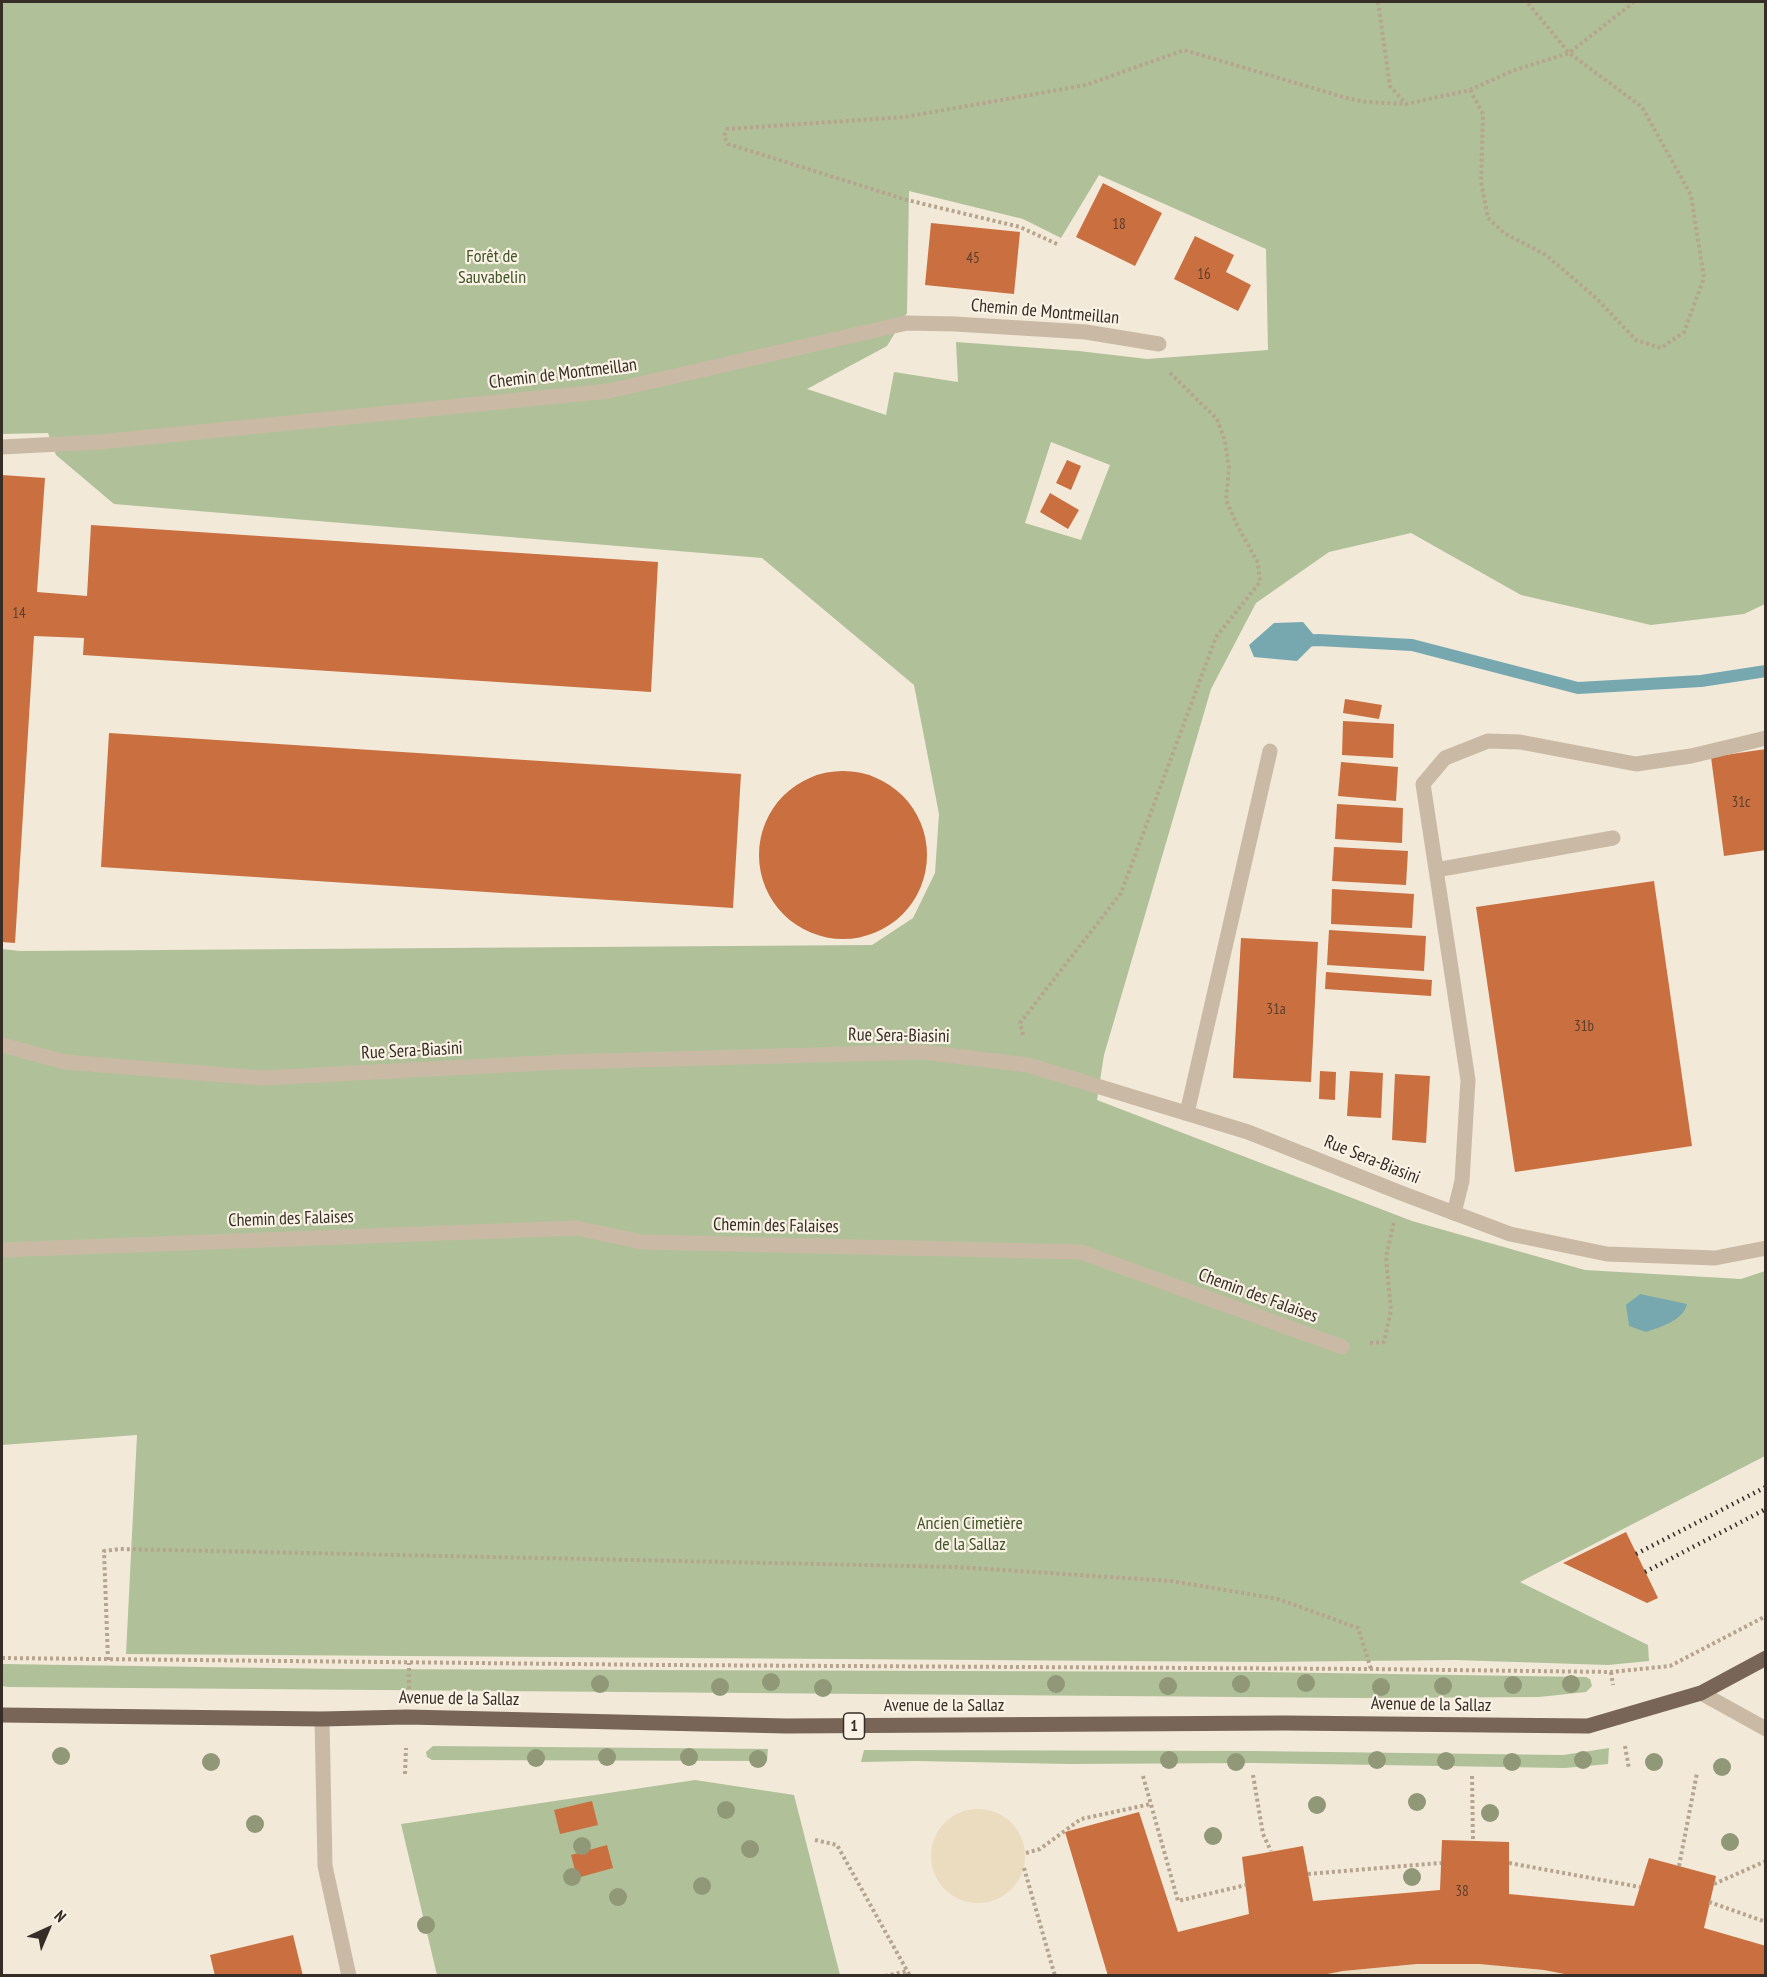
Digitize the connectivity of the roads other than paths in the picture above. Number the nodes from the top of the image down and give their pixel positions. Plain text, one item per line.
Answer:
1 (1159, 344) road end
2 (2, 447) edge
3 (1766, 738) edge
4 (1270, 751) dead end
5 (1613, 838) dead end
6 (1436, 870) junction
7 (2, 1046) edge
8 (1187, 1113) junction
9 (1454, 1213) junction
10 (1766, 1248) edge
11 (2, 1250) edge
12 (1342, 1347) road end
13 (1766, 1659) edge
14 (1701, 1693) junction
15 (2, 1715) edge
16 (322, 1719) junction
17 (1766, 1729) edge
18 (349, 1976) edge

1 - 2 street, Chemin de Montmeillan
3 - 6 street
4 - 8 street
5 - 6 street
6 - 9 street
7 - 8 street, Rue Sera-Biasini
8 - 9 street, Rue Sera-Biasini
9 - 10 street, Rue Sera-Biasini
11 - 12 street, Chemin des Falaises
13 - 14 main road, 1
14 - 16 main road, Avenue de la Sallaz / 1
14 - 17 street
15 - 16 main road, Avenue de la Sallaz / 1
16 - 18 street

